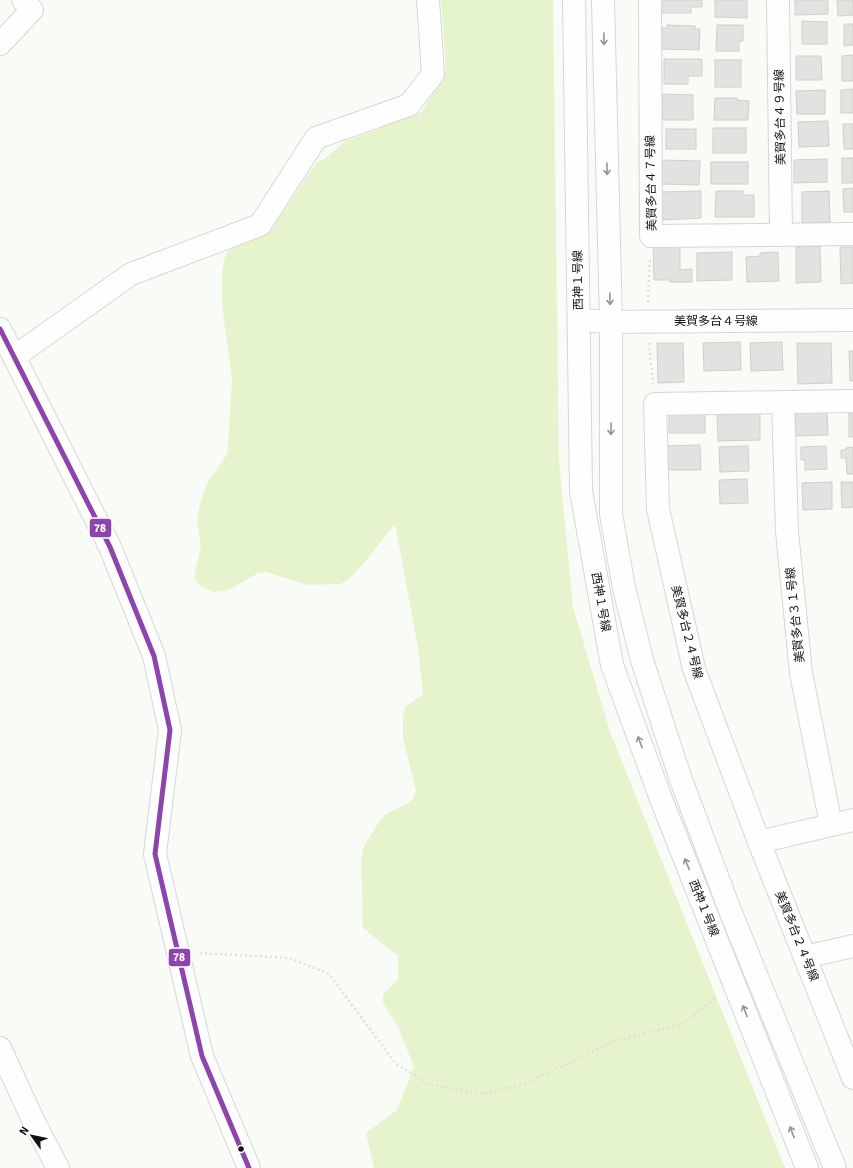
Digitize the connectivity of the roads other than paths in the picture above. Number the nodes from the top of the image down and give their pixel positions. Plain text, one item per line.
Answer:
1 (428, 0) edge
2 (574, 0) edge
3 (603, 0) edge
4 (650, 0) edge
5 (778, 0) edge
6 (33, 3) edge
7 (0, 44) edge
8 (853, 234) edge
9 (781, 235) junction
10 (579, 320) junction
11 (853, 320) edge
12 (611, 322) junction
13 (0, 329) edge
14 (14, 357) junction
15 (853, 401) edge
16 (783, 402) junction
17 (853, 820) edge
18 (831, 825) junction
19 (759, 842) junction
20 (853, 946) edge
21 (805, 957) junction
22 (0, 1048) edge
23 (852, 1074) edge
24 (58, 1168) edge
25 (249, 1168) edge
26 (807, 1168) edge
27 (835, 1168) edge

1 - 14 street
2 - 10 street, 西神１号線
3 -> 12 street, 西神１号線
4 - 9 street, 美賀多台４７号線
5 - 9 street, 美賀多台４９号線
6 - 7 street
8 - 9 street, 美賀多台４７号線
10 - 12 street, 美賀多台４号線
26 -> 10 street, 西神１号線
11 - 12 street, 美賀多台４号線
12 -> 27 street, 西神１号線
13 - 14 street
14 - 25 street
15 - 16 street
16 - 18 street, 美賀多台３１号線
16 - 19 street, 美賀多台２４号線
17 - 18 street
18 - 19 street
19 - 21 street, 美賀多台２４号線
20 - 21 street
21 - 23 street, 美賀多台２４号線
22 - 24 street

